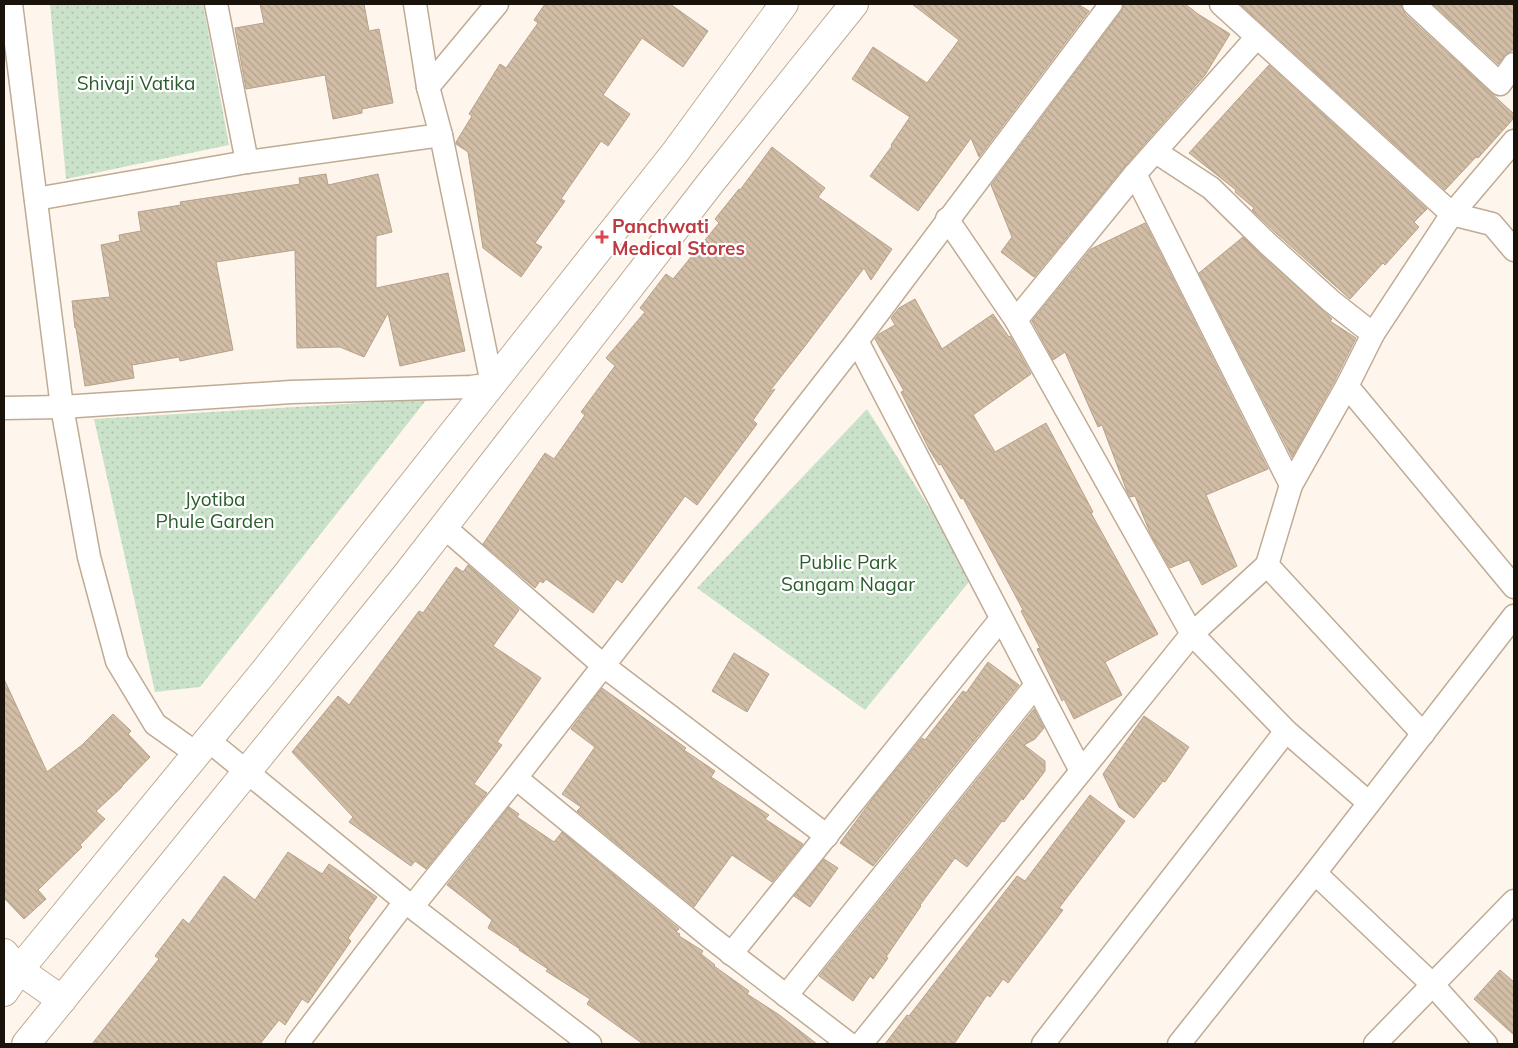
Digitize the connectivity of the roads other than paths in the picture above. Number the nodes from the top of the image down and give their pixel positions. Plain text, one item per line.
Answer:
1 (11, 4) edge
2 (216, 4) edge
3 (415, 4) edge
4 (497, 4) edge
5 (784, 4) edge
6 (854, 4) edge
7 (1111, 4) edge
8 (1221, 4) edge
9 (1414, 4) edge
10 (1257, 37) junction
11 (1514, 64) edge
12 (428, 87) junction
13 (1507, 90) edge
14 (441, 134) junction
15 (1514, 141) edge
16 (1156, 152) junction
17 (247, 162) junction
18 (1136, 174) junction
19 (36, 199) junction
20 (1452, 214) junction
21 (947, 220) junction
22 (1514, 250) edge
23 (1016, 320) junction
24 (1373, 334) junction
25 (857, 341) junction
26 (492, 384) junction
27 (1347, 386) junction
28 (62, 407) junction
29 (4, 408) edge
30 (1291, 485) junction
31 (444, 528) junction
32 (1268, 565) junction
33 (1514, 587) edge
34 (1514, 616) edge
35 (1001, 619) junction
36 (1192, 634) junction
37 (604, 666) junction
38 (1036, 685) junction
39 (1286, 731) junction
40 (1423, 734) junction
41 (203, 747) junction
42 (1081, 771) junction
43 (247, 772) junction
44 (516, 778) junction
45 (1369, 803) junction
46 (827, 836) junction
47 (1315, 873) junction
48 (1514, 900) edge
49 (408, 904) junction
50 (731, 954) junction
51 (12, 961) edge
52 (1433, 985) junction
53 (4, 992) edge
54 (786, 996) junction
55 (62, 1000) junction
56 (26, 1044) edge
57 (297, 1044) edge
58 (590, 1044) edge
59 (848, 1044) edge
60 (861, 1044) edge
61 (1044, 1044) edge
62 (1178, 1044) edge
63 (1375, 1044) edge
64 (1486, 1044) edge

1 - 19 street
2 - 17 street
3 - 12 street
4 - 12 street
5 - 26 street
6 - 31 street
7 - 21 street
8 - 10 street
9 - 13 street
10 - 16 street
10 - 20 street
11 - 13 street
12 - 14 street
14 - 17 street
14 - 26 street
15 - 20 street
16 - 18 street
16 - 24 street
17 - 19 street
18 - 23 street
18 - 30 street
19 - 28 street
20 - 22 street
20 - 24 street
21 - 23 street
21 - 25 street
23 - 36 street
24 - 27 street
25 - 35 street
25 - 37 street
26 - 28 street
26 - 41 street
27 - 30 street
27 - 33 street
28 - 29 street
28 - 41 street
30 - 32 street
31 - 37 street
31 - 43 street
32 - 36 street
32 - 40 street
34 - 40 street
35 - 38 street
35 - 46 street
36 - 39 street
36 - 42 street
37 - 44 street
37 - 46 street
38 - 42 street
38 - 54 street
39 - 45 street
39 - 61 street
40 - 45 street
41 - 43 street
41 - 51 street
42 - 60 street
43 - 49 street
43 - 55 street
44 - 49 street
44 - 50 street
45 - 47 street
46 - 50 street
47 - 52 street
47 - 62 street
48 - 52 street
49 - 57 street
49 - 58 street
50 - 54 street
51 - 53 street
51 - 55 street
52 - 63 street
52 - 64 street
54 - 59 street
55 - 56 street

